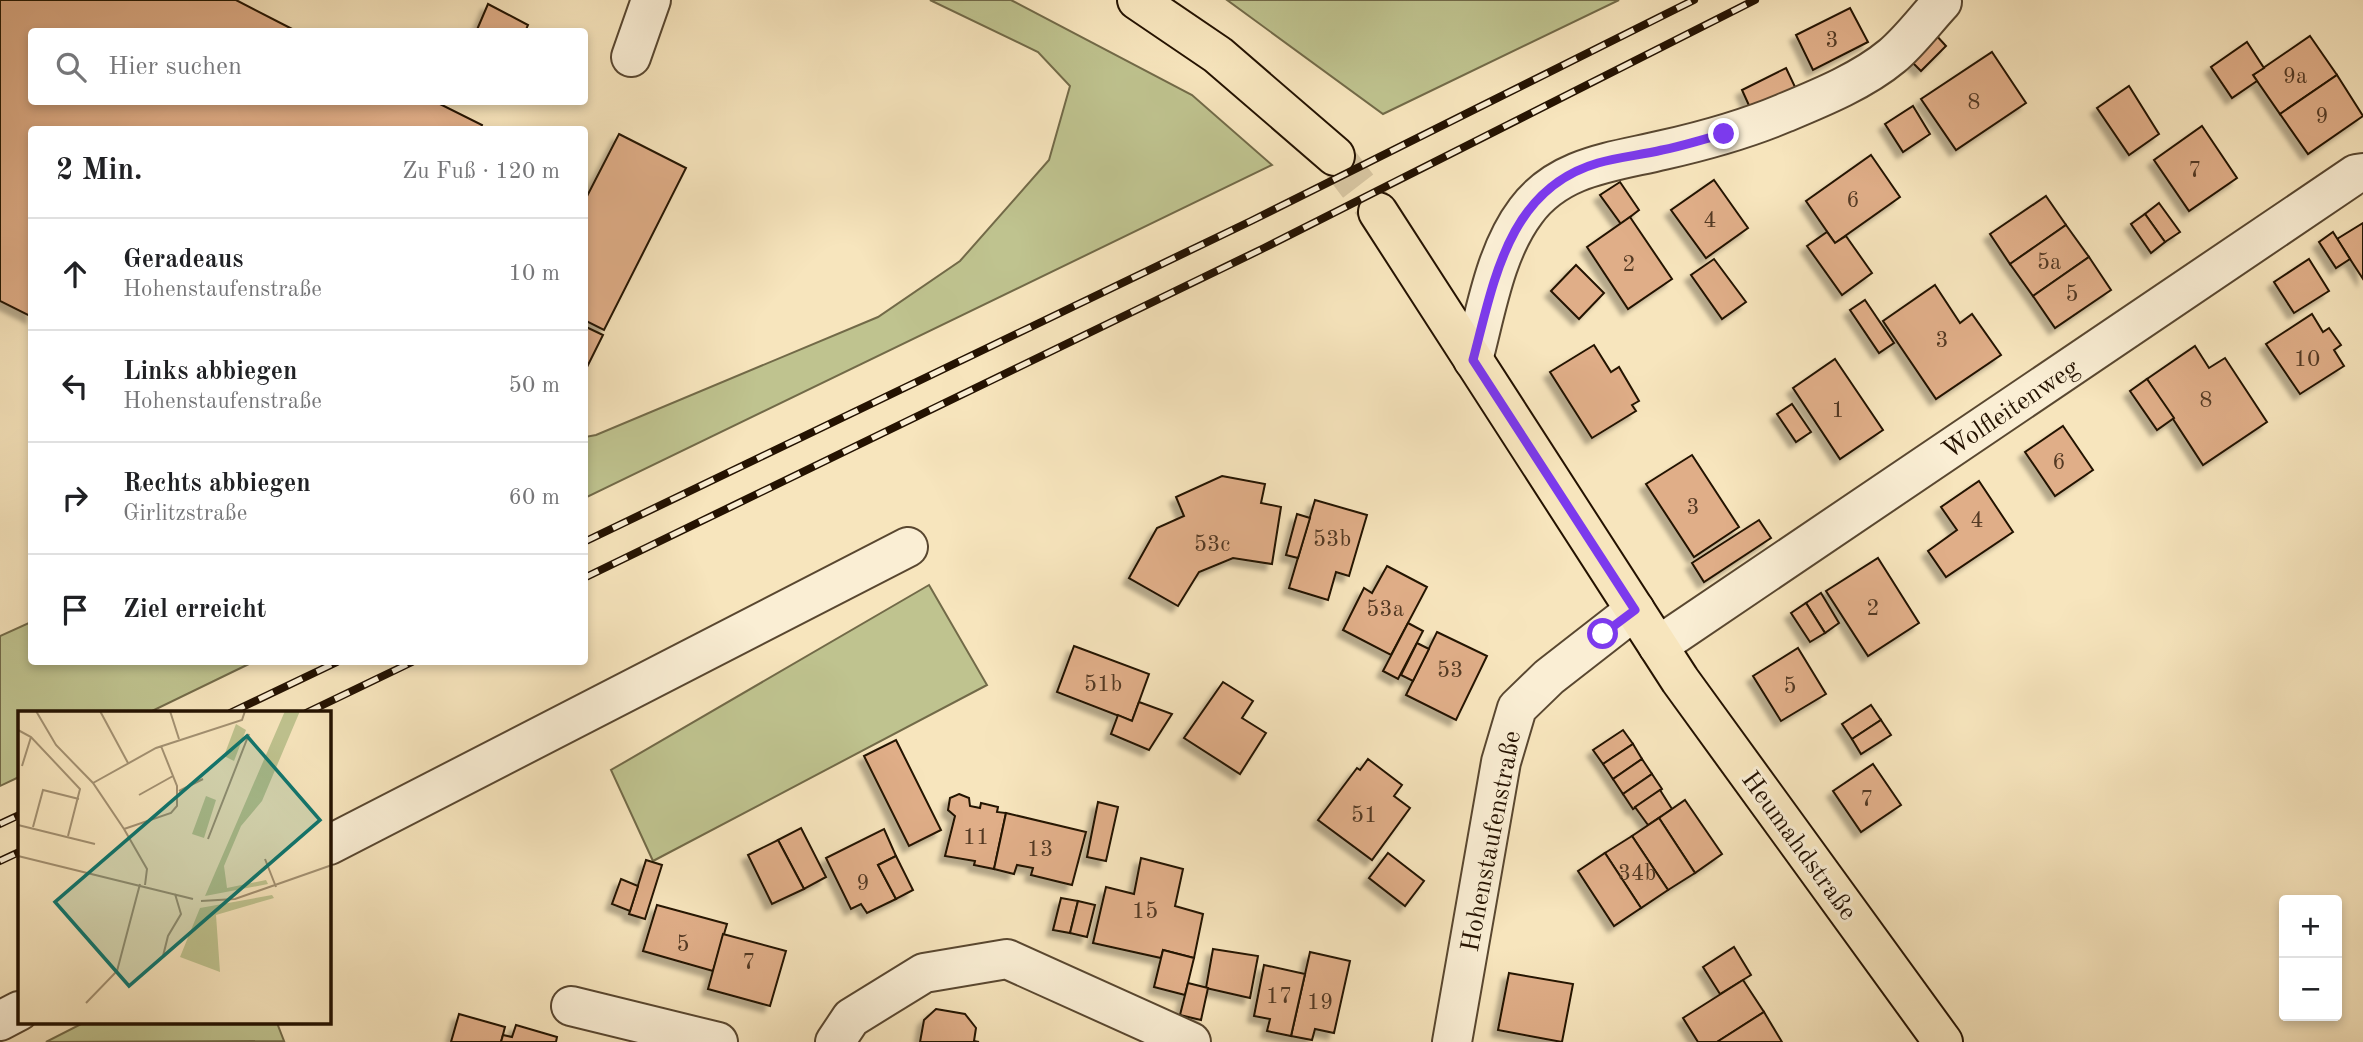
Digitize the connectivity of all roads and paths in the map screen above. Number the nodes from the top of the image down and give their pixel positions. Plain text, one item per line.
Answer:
1 (650, 0) edge
2 (1136, 0) edge
3 (1942, 2) dead end
4 (631, 57) dead end
5 (1335, 156) tunnel mouth
6 (2363, 173) edge
7 (1378, 212) tunnel mouth
8 (1473, 360) junction
9 (908, 547) dead end
10 (1635, 610) junction
11 (1658, 646) junction
12 (331, 844) edge
13 (571, 1006) dead end
14 (18, 1012) edge
15 (0, 1021) edge
16 (718, 1042) edge
17 (835, 1042) edge
18 (1191, 1042) edge
19 (1452, 1042) edge
20 (1943, 1042) edge

1 - 4 street
2 - 5 main road
3 - 8 street
6 - 11 street, Wolfleitenweg
7 - 8 main road
8 - 10 main road
9 - 12 street
10 - 11 main road
10 - 19 street, Hohenstaufenstraße
11 - 20 main road, Heumahdstraße
13 - 16 street
14 - 15 street
17 - 18 street

